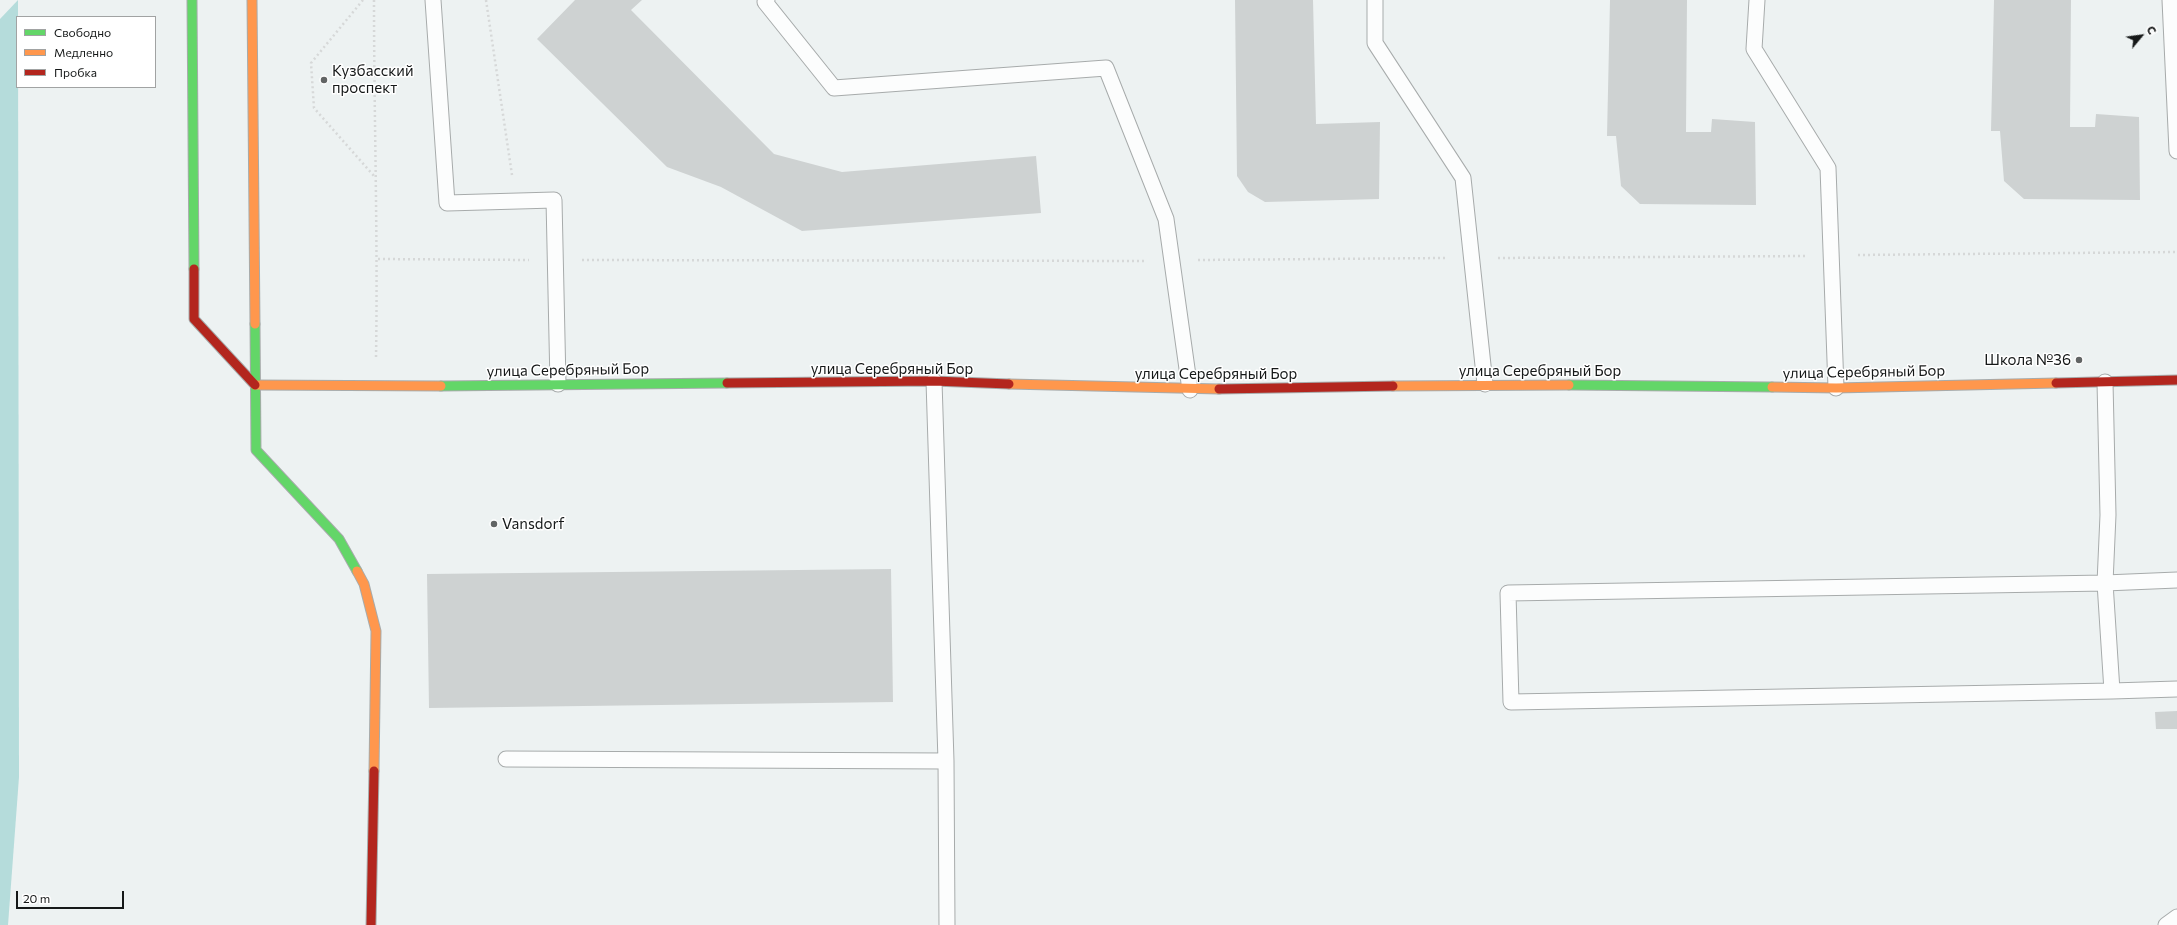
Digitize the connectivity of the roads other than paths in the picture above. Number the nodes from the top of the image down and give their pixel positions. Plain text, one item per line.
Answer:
1 (192, 0) edge
2 (252, 0) edge
3 (433, 0) edge
4 (767, 0) edge
5 (1375, 0) edge
6 (1757, 0) edge
7 (2170, 0) edge
8 (2177, 151) edge
9 (2177, 380) edge
10 (934, 381) junction
11 (2106, 382) junction
12 (558, 384) junction
13 (1485, 384) junction
14 (255, 385) junction
15 (1836, 388) junction
16 (1190, 390) junction
17 (2177, 580) edge
18 (2105, 583) junction
19 (2177, 689) edge
20 (2112, 691) junction
21 (506, 759) dead end
22 (946, 761) junction
23 (2177, 918) edge
24 (371, 925) edge
25 (947, 925) edge
26 (2166, 925) edge

1 - 14 street
2 - 14 street
3 - 12 lane
4 - 16 lane
5 - 13 lane
6 - 15 lane
7 - 8 lane
9 - 11 street, улица Серебряный Бор
10 - 12 street, улица Серебряный Бор
10 - 16 street, улица Серебряный Бор
10 - 22 lane
11 - 15 street, улица Серебряный Бор
11 - 18 lane
12 - 14 street, улица Серебряный Бор
13 - 15 street, улица Серебряный Бор
13 - 16 street, улица Серебряный Бор
14 - 24 street
17 - 18 lane
18 - 20 lane
18 - 20 lane
19 - 20 lane
21 - 22 lane
22 - 25 lane
23 - 26 lane

